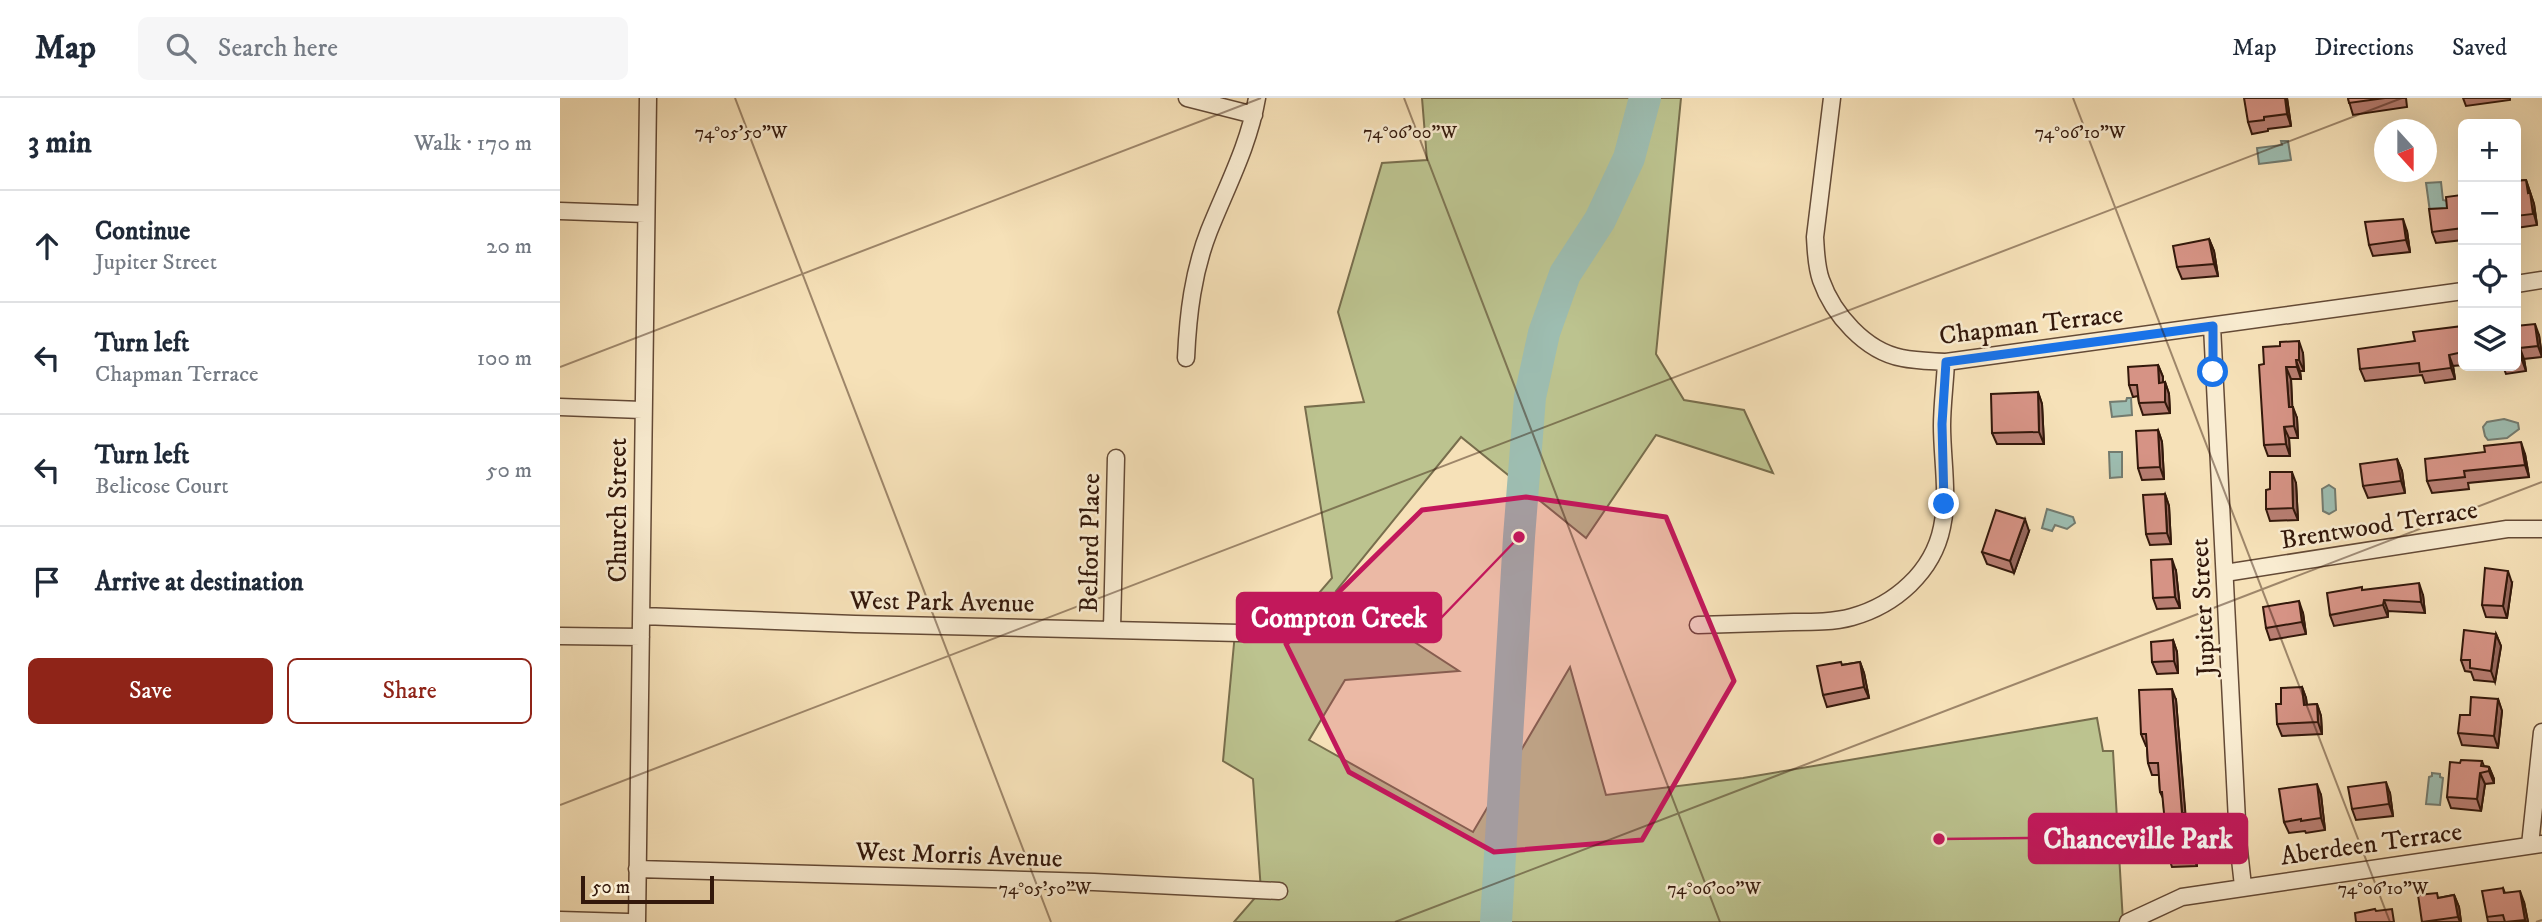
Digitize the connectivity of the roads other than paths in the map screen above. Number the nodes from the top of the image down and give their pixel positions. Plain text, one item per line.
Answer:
1 (648, 98) edge
2 (1186, 98) edge
3 (1257, 98) edge
4 (1832, 98) edge
5 (1254, 115) junction
6 (560, 211) edge
7 (645, 214) junction
8 (2542, 280) edge
9 (2521, 283) edge
10 (2458, 292) edge
11 (2213, 326) junction
12 (1186, 358) dead end
13 (1946, 362) junction
14 (560, 407) edge
15 (642, 410) junction
16 (1116, 458) dead end
17 (2542, 529) edge
18 (2225, 573) junction
19 (642, 616) junction
20 (1698, 625) dead end
21 (1112, 629) junction
22 (1240, 633) dead end
23 (560, 636) edge
24 (641, 637) junction
25 (2542, 732) edge
26 (2536, 845) edge
27 (637, 869) junction
28 (2243, 886) junction
29 (1279, 891) dead end
30 (560, 920) edge
31 (628, 922) edge
32 (636, 922) edge
33 (2128, 922) edge

1 - 7 street, Church Street
2 - 5 street
3 - 5 street
4 - 13 street, Chapman Terrace
5 - 12 street
6 - 7 street
7 - 15 street, Church Street
8 - 9 street
10 - 11 street, Chapman Terrace
11 - 13 street, Chapman Terrace
11 - 18 street, Jupiter Street
13 - 20 street
14 - 15 street
15 - 19 street, Church Street
16 - 21 street, Belford Place
17 - 18 street, Brentwood Terrace
18 - 28 street, Jupiter Street
19 - 21 street, West Park Avenue
19 - 24 street, Church Street
21 - 22 street, West Park Avenue
23 - 24 street
24 - 27 street, Church Street
25 - 26 street
26 - 28 street, Aberdeen Terrace
27 - 29 street, West Morris Avenue
27 - 32 street, Church Street
28 - 33 street, Aberdeen Terrace
30 - 31 street

